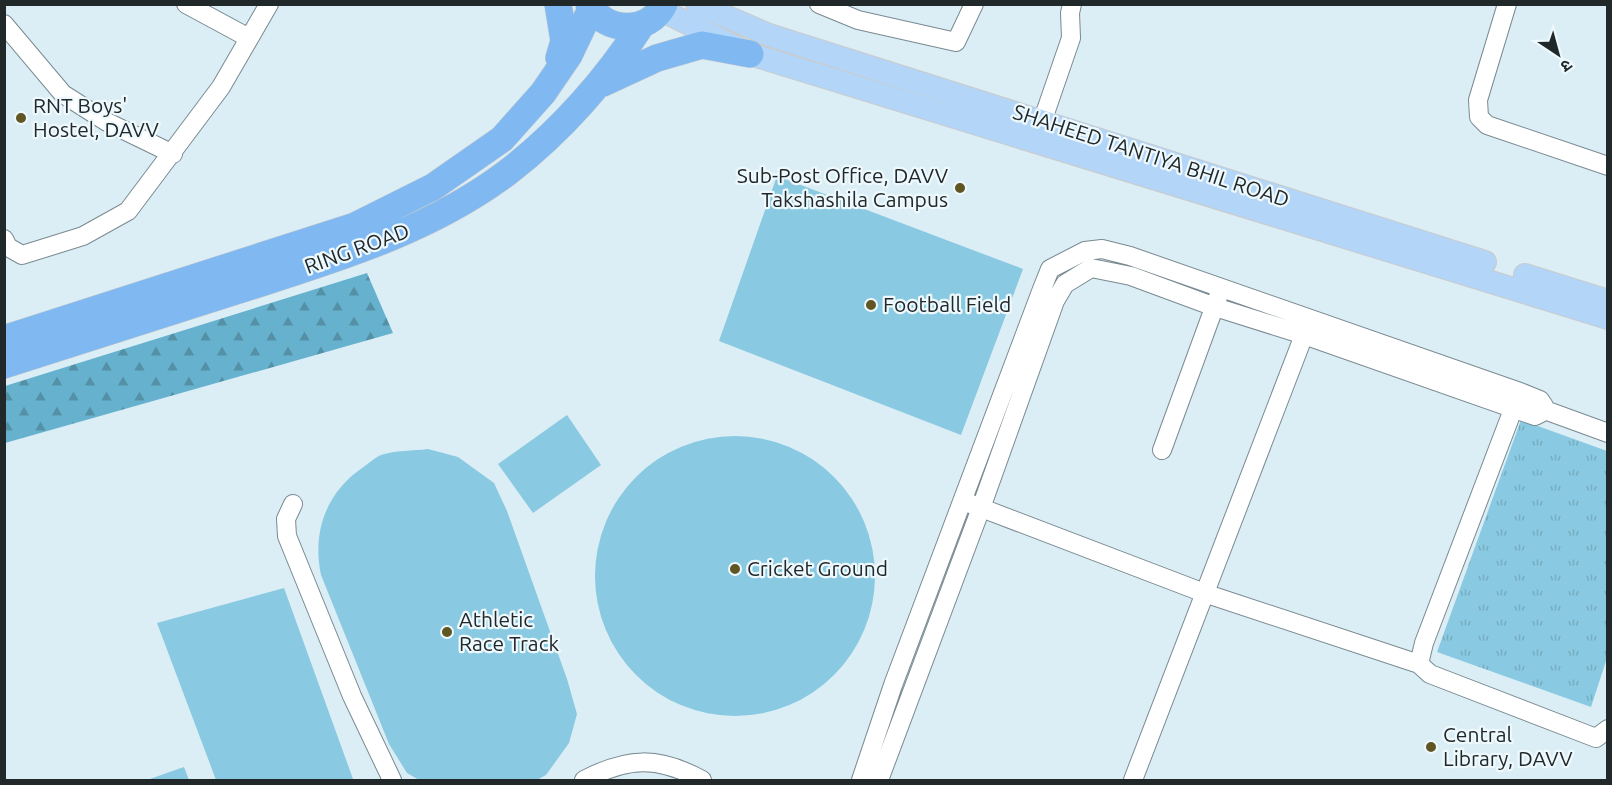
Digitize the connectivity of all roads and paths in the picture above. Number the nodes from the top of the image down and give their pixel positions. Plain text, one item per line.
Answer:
1 (186, 4) edge
2 (269, 4) edge
3 (558, 4) edge
4 (696, 4) edge
5 (732, 4) edge
6 (819, 4) edge
7 (974, 4) edge
8 (1072, 4) edge
9 (1507, 4) edge
10 (590, 7) edge
11 (656, 13) edge
12 (4, 24) edge
13 (249, 38) junction
14 (759, 44) junction
15 (593, 88) junction
16 (1040, 132) junction
17 (173, 154) junction
18 (1608, 166) edge
19 (433, 187) junction
20 (4, 239) edge
21 (1217, 299) junction
22 (1608, 301) edge
23 (1608, 318) edge
24 (1304, 335) junction
25 (4, 339) edge
26 (4, 365) edge
27 (1516, 400) junction
28 (1608, 434) edge
29 (1162, 450) dead end
30 (964, 501) junction
31 (293, 504) dead end
32 (981, 508) junction
33 (1207, 594) junction
34 (1419, 664) junction
35 (1608, 729) edge
36 (392, 780) edge
37 (584, 780) edge
38 (702, 780) edge
39 (861, 780) edge
40 (879, 780) edge
41 (1133, 780) edge

1 - 13 street
2 - 13 street
3 - 19 highway
4 - 14 main road
5 - 14 main road
6 - 7 street
8 - 16 street
9 - 18 street
10 - 11 highway
10 - 19 highway, RING ROAD
11 - 14 main road
11 - 15 highway, RING ROAD
12 - 17 street
13 - 17 street
14 - 15 highway
14 - 16 main road
15 - 26 highway, RING ROAD
16 - 22 main road, SHAHEED TANTIYA BHIL ROAD
16 - 23 main road
17 - 20 street
19 - 25 highway, RING ROAD
21 - 24 street
21 - 27 street
21 - 29 street
21 - 30 street
21 - 32 street
24 - 27 street
24 - 33 street
27 - 28 street
27 - 34 street
30 - 32 street
30 - 39 street
31 - 36 street
32 - 33 street
32 - 40 street
33 - 34 street
33 - 41 street
34 - 35 street
37 - 38 street

